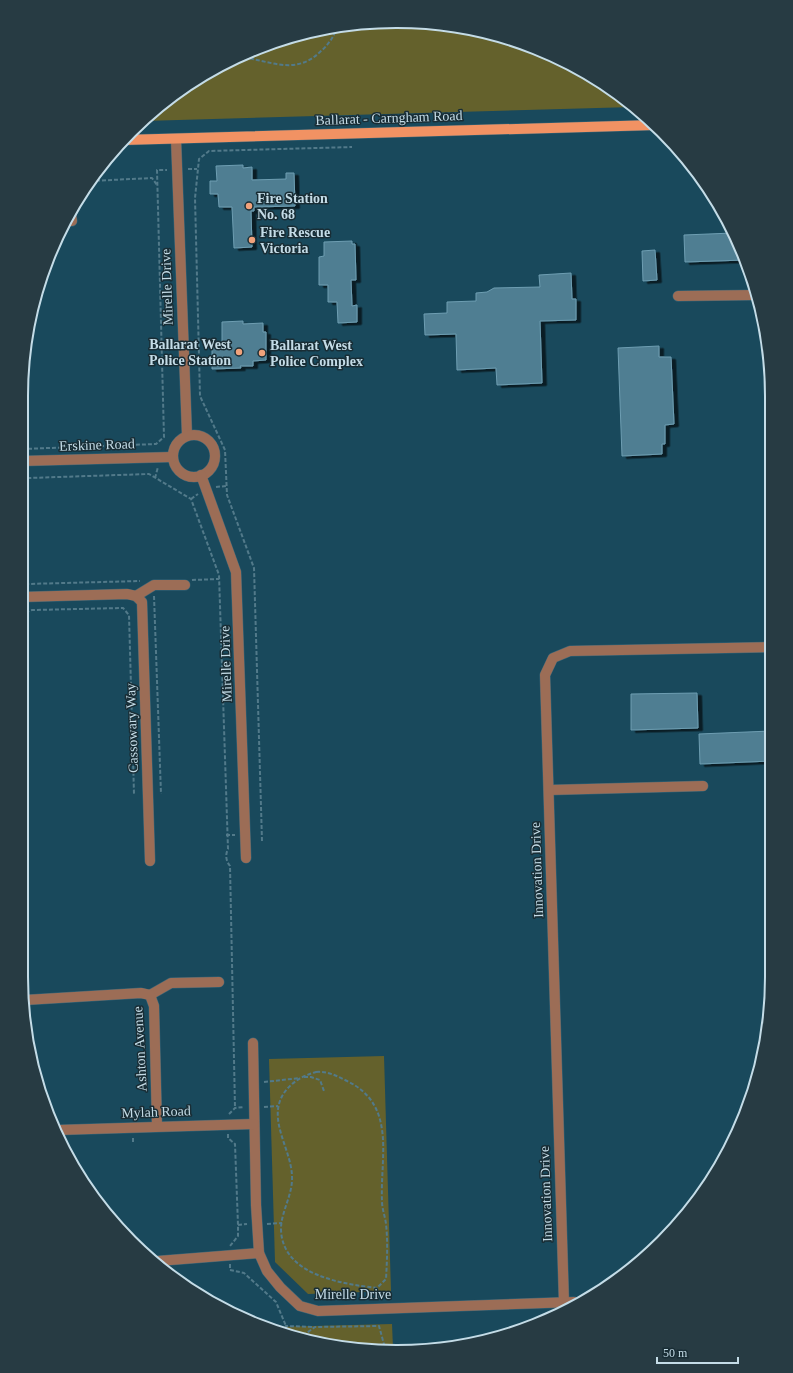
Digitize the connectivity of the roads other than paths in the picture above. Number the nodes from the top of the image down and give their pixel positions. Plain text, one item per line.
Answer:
1 (646, 125) edge
2 (176, 139) junction
3 (132, 140) edge
4 (750, 295) edge
5 (678, 296) dead end
6 (187, 435) junction
7 (172, 457) junction
8 (28, 461) edge
9 (201, 476) junction
10 (188, 582) road end
11 (136, 596) junction
12 (28, 597) edge
13 (765, 647) edge
14 (703, 786) dead end
15 (549, 790) junction
16 (246, 858) dead end
17 (150, 861) dead end
18 (219, 982) dead end
19 (150, 995) junction
20 (29, 1000) edge
21 (253, 1043) dead end
22 (254, 1124) junction
23 (157, 1126) junction
24 (62, 1130) edge
25 (259, 1253) junction
26 (162, 1261) edge
27 (564, 1303) junction
28 (568, 1303) edge

1 - 2 main road, Ballarat - Carngham Road
2 - 3 main road, Ballarat - Carngham Road
2 - 6 street, Mirelle Drive
4 - 5 street
6 - 7 street
6 - 9 street
7 - 8 street, Erskine Road
7 - 9 street
9 - 16 street, Mirelle Drive
10 - 11 street
11 - 12 street
11 - 17 street, Cassowary Way
13 - 15 street, Innovation Drive
14 - 15 street
15 - 27 street, Innovation Drive
18 - 19 street, Ashton Avenue
19 - 20 street, Ashton Avenue
19 - 23 street, Ashton Avenue
21 - 22 street, Mirelle Drive
22 - 23 street, Mylah Road
22 - 25 street, Mirelle Drive
23 - 24 street, Mylah Road
25 - 26 street
25 - 27 street, Mirelle Drive
27 - 28 street, Mirelle Drive

